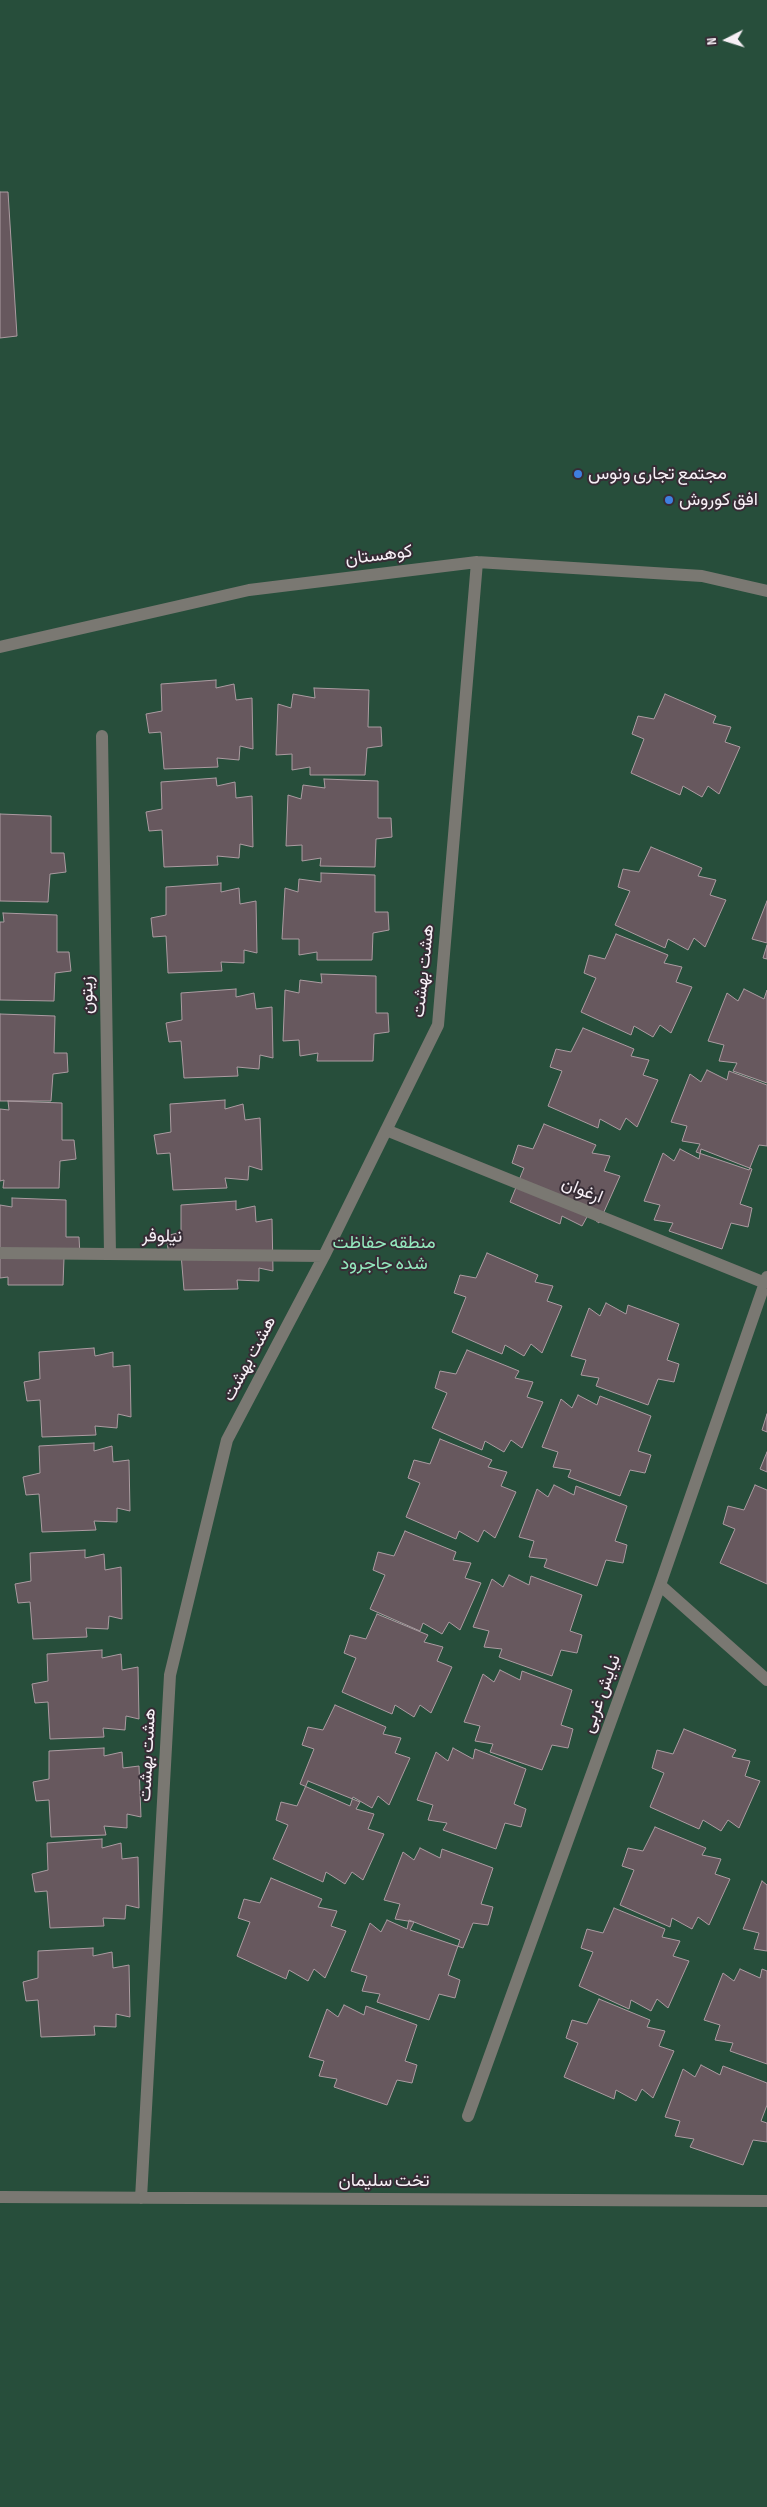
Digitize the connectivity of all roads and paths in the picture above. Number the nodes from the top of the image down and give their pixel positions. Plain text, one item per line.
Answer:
1 (477, 562) junction
2 (767, 591) edge
3 (0, 647) edge
4 (102, 736) dead end
5 (386, 1130) junction
6 (0, 1253) edge
7 (110, 1254) junction
8 (324, 1256) junction
9 (766, 1280) edge
10 (660, 1585) junction
11 (767, 1680) edge
12 (468, 2116) dead end
13 (0, 2197) edge
14 (141, 2198) junction
15 (767, 2201) edge

1 - 2 street, کوهستان
1 - 3 street, کوهستان
1 - 5 street, هشت بهشت
4 - 7 street, زیتون
5 - 8 street, هشت بهشت
5 - 9 street, ارغوان
6 - 7 street, نیلوفر
7 - 8 street, نیلوفر
8 - 14 street, هشت بهشت
9 - 10 street, نیایش غربی
10 - 11 street
10 - 12 street, نیایش غربی
13 - 14 street, تخت سلیمان
14 - 15 street, تخت سلیمان

